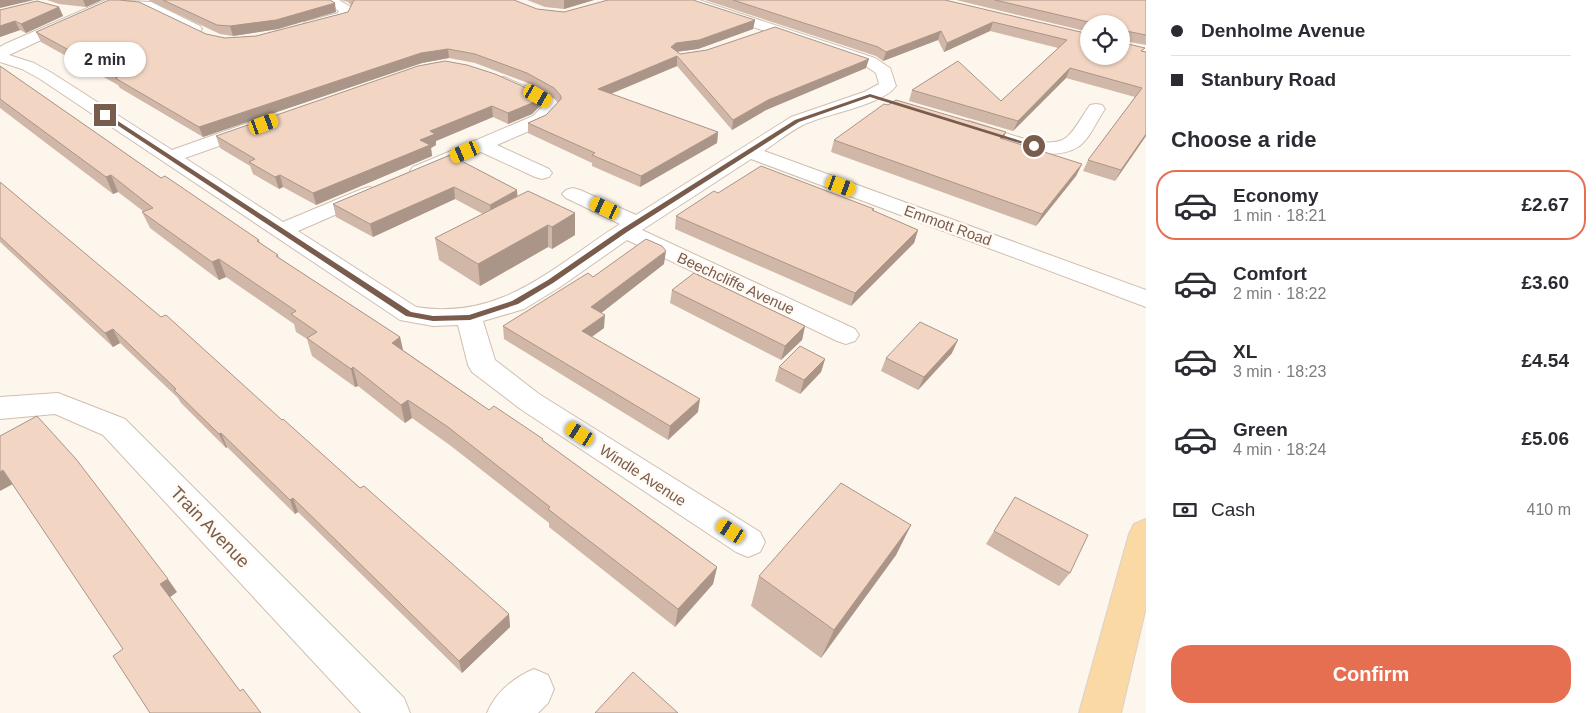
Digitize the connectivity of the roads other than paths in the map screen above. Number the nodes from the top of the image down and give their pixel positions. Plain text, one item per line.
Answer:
1 (328, 0) edge
2 (686, 0) edge
3 (115, 1) edge
4 (57, 10) edge
5 (87, 13) junction
6 (301, 28) edge
7 (772, 29) junction
8 (205, 35) edge
9 (748, 37) edge
10 (0, 57) edge
11 (483, 74) edge
12 (870, 96) junction
13 (897, 104) edge
14 (1096, 109) dead end
15 (951, 121) edge
16 (264, 124) edge
17 (482, 145) junction
18 (749, 152) junction
19 (169, 157) junction
20 (542, 174) dead end
21 (403, 178) edge
22 (385, 186) edge
23 (573, 194) dead end
24 (630, 227) junction
25 (280, 231) junction
26 (1146, 299) edge
27 (470, 317) junction
28 (845, 337) dead end
29 (0, 408) edge
30 (1146, 534) edge
31 (748, 542) dead end
32 (389, 713) edge
33 (1100, 713) edge

1 - 6 street
2 - 7 street
3 - 5 street
3 - 8 street
4 - 5 street
5 - 10 street
7 - 9 street
7 - 12 street
10 - 19 street
11 - 17 street
12 - 13 street
12 - 18 street
14 - 15 street
16 - 19 street
17 - 20 street
17 - 21 street
18 - 24 street
18 - 26 street, Emmott Road
19 - 25 street
22 - 25 street
23 - 24 street, Beechcliffe Avenue
24 - 27 street
24 - 28 street, Beechcliffe Avenue
25 - 27 street
27 - 31 street, Windle Avenue
29 - 32 street, Train Avenue
30 - 33 main road

